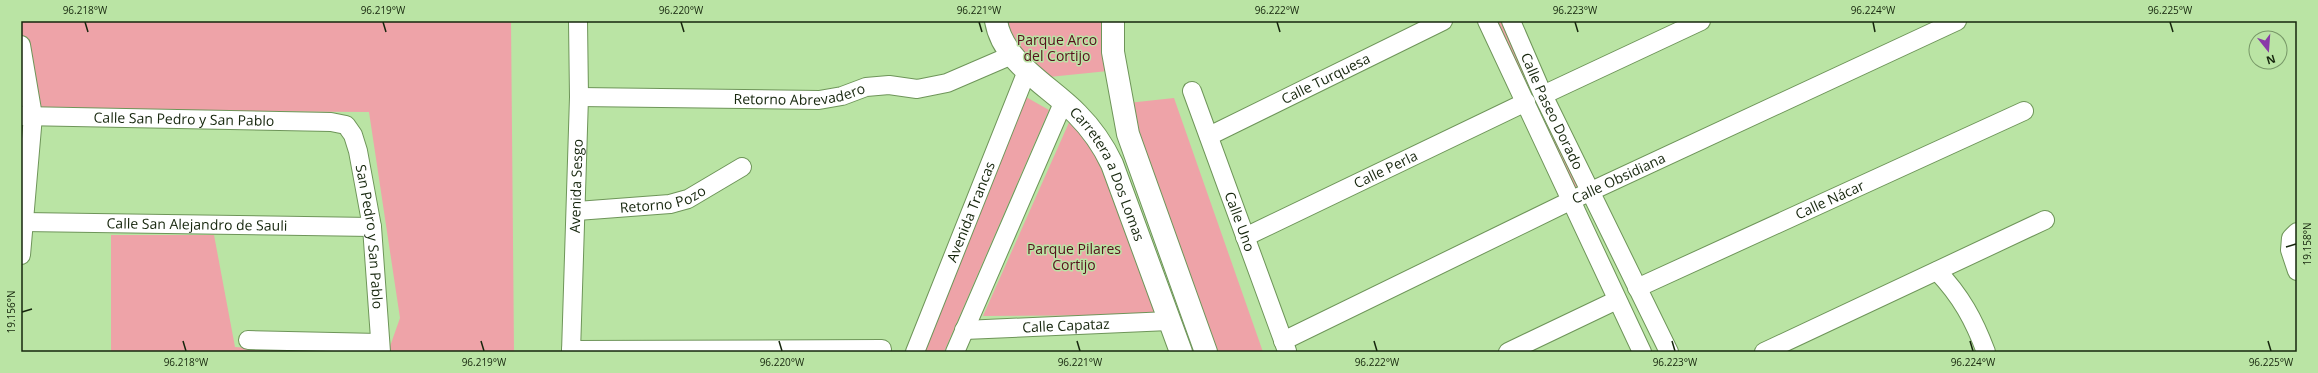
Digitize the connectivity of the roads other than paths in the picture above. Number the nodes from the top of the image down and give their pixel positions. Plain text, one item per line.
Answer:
1 (578, 21) edge
2 (996, 21) edge
3 (1113, 21) edge
4 (1443, 21) edge
5 (1487, 21) edge
6 (1511, 21) edge
7 (1701, 21) edge
8 (1957, 21) edge
9 (21, 45) edge
10 (1012, 55) junction
11 (1027, 71) junction
12 (1192, 91) dead end
13 (1543, 95) junction
14 (579, 97) junction
15 (1526, 102) junction
16 (1063, 103) junction
17 (2024, 111) dead end
18 (27, 116) edge
19 (346, 125) joint
20 (1209, 136) junction
21 (742, 167) dead end
22 (1590, 192) junction
23 (1572, 200) junction
24 (577, 211) junction
25 (2045, 220) dead end
26 (23, 222) junction
27 (372, 227) junction
28 (2297, 232) edge
29 (1245, 237) junction
30 (21, 256) edge
31 (1937, 271) junction
32 (2297, 271) edge
33 (1637, 288) junction
34 (1617, 300) junction
35 (1169, 321) junction
36 (964, 330) junction
37 (248, 340) dead end
38 (1285, 346) edge
39 (380, 347) edge
40 (882, 349) dead end
41 (571, 351) edge
42 (915, 352) edge
43 (955, 352) edge
44 (1181, 352) edge
45 (1206, 352) edge
46 (1508, 352) edge
47 (1642, 352) edge
48 (1669, 352) edge
49 (1764, 352) edge
50 (1986, 352) edge

1 - 14 street, Avenida Sesgo
2 - 10 main road, Carretera a Dos Lomas
3 - 45 main road, Carretera a Dos Lomas
4 - 20 street, Calle Turquesa
5 - 15 street, Calle Paseo Dorado
6 - 13 street, Calle Paseo Dorado
7 - 13 street
8 - 22 street, Calle Obsidiana
9 - 18 street
10 - 11 main road, Carretera a Dos Lomas
10 - 14 street, Retorno Abrevadero
11 - 16 main road, Carretera a Dos Lomas
11 - 42 street, Avenida Trancas
12 - 20 street, Calle Uno
13 - 22 street, Calle Paseo Dorado
14 - 24 street, Avenida Sesgo
15 - 23 street, Calle Paseo Dorado
15 - 29 street, Calle Perla
16 - 35 main road, Carretera a Dos Lomas
16 - 36 street
17 - 33 street, Calle Nácar
18 - 19 street, Calle San Pedro y San Pablo
18 - 26 street
19 - 27 street, San Pedro y San Pablo
20 - 29 street, Calle Uno
21 - 24 street, Retorno Pozo
22 - 23 street, Calle Obsidiana
22 - 33 street, Calle Paseo Dorado
23 - 34 street, Calle Paseo Dorado
23 - 38 street, Calle Obsidiana
24 - 41 street, Avenida Sesgo
25 - 31 street
26 - 27 street, Calle San Alejandro de Sauli
26 - 30 street
27 - 39 street, San Pedro y San Pablo
28 - 32 street
29 - 38 street, Calle Uno
31 - 49 street
31 - 50 street
33 - 48 street, Calle Paseo Dorado
34 - 46 street
34 - 47 street, Calle Paseo Dorado
35 - 36 street, Calle Capataz
35 - 44 main road, Carretera a Dos Lomas
36 - 43 street
37 - 39 street
40 - 41 street

